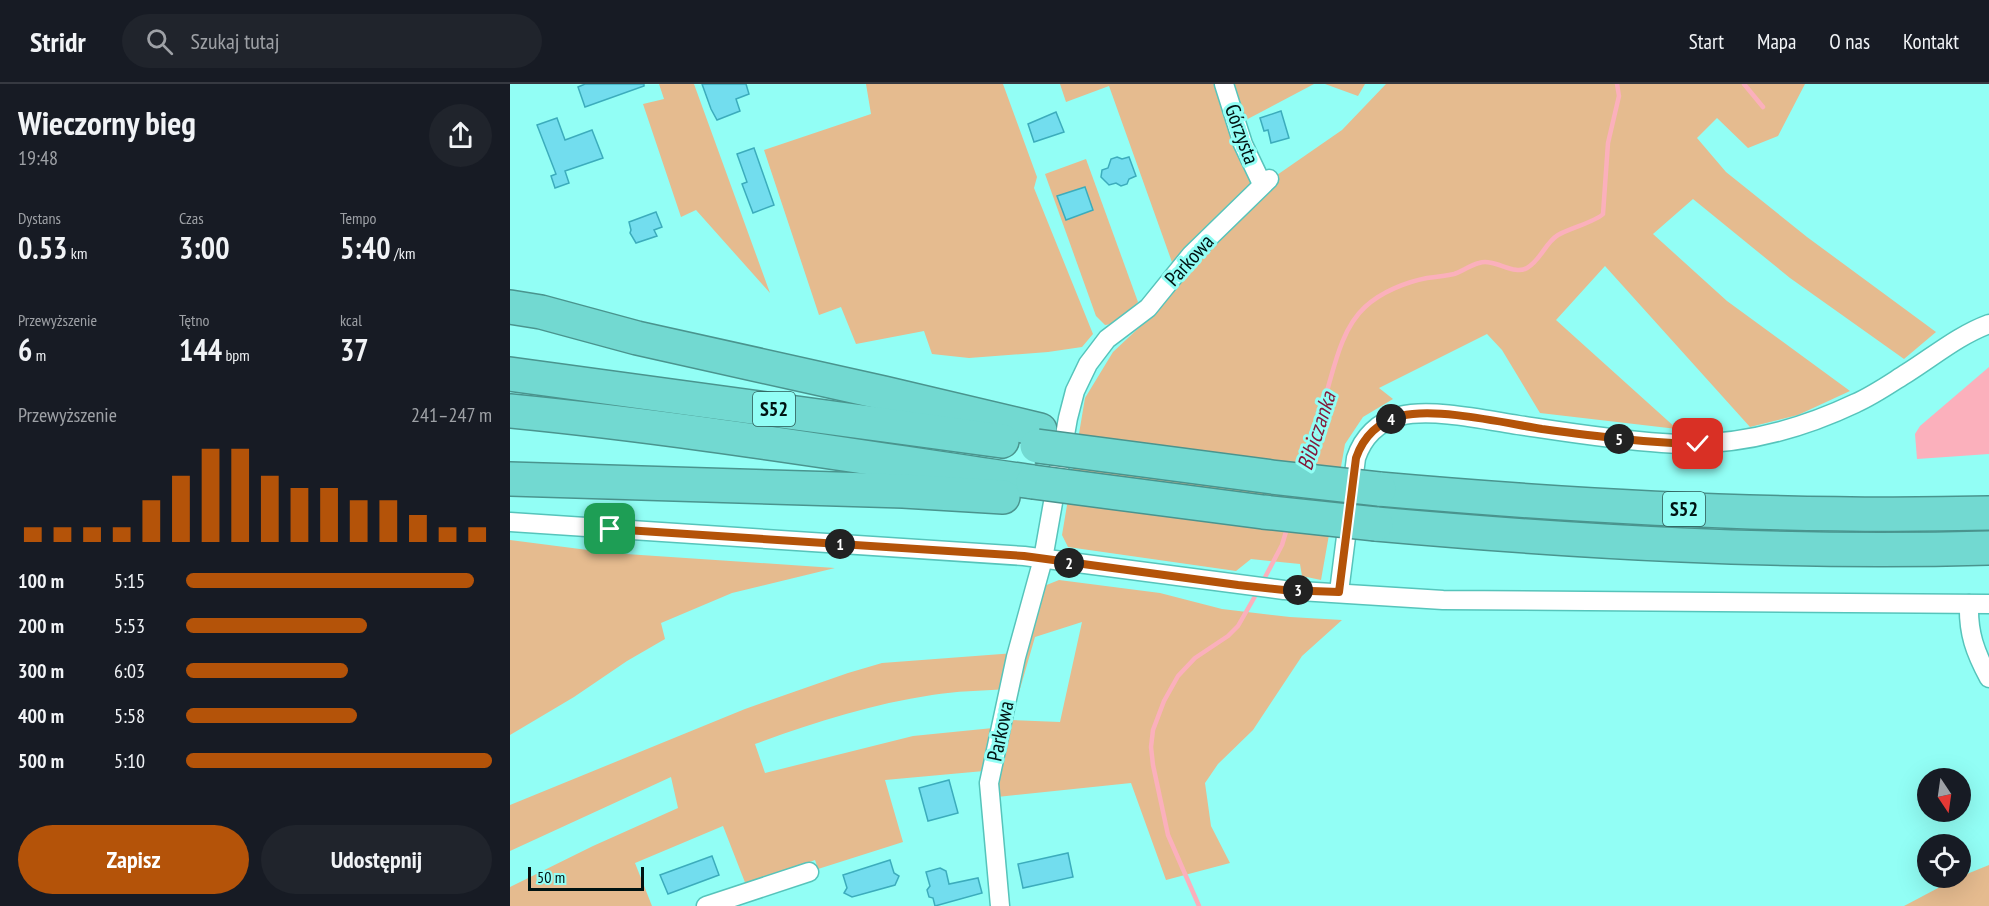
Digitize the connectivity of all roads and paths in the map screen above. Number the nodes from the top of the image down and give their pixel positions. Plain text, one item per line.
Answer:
1 (1224, 84) edge
2 (1265, 181) joint
3 (510, 307) edge
4 (1989, 324) edge
5 (510, 374) edge
6 (510, 411) edge
7 (1038, 438) junction
8 (510, 479) edge
9 (1032, 490) junction
10 (1989, 513) edge
11 (510, 522) edge
12 (1989, 548) edge
13 (1043, 559) junction
14 (1339, 592) junction
15 (1969, 604) junction
16 (1989, 604) edge
17 (1989, 678) edge
18 (809, 872) dead end
19 (706, 906) edge
20 (1000, 906) edge

1 - 2 street, Górzysta
2 - 13 street, Parkowa
3 - 7 highway
4 - 14 street
5 - 7 highway, S52
6 - 9 highway, S52
7 - 10 highway, S52, bridge
8 - 9 highway
9 - 12 highway, S52, bridge
11 - 13 street
13 - 14 street
13 - 20 street, Parkowa
14 - 15 street
15 - 16 street
15 - 17 street
18 - 19 street

